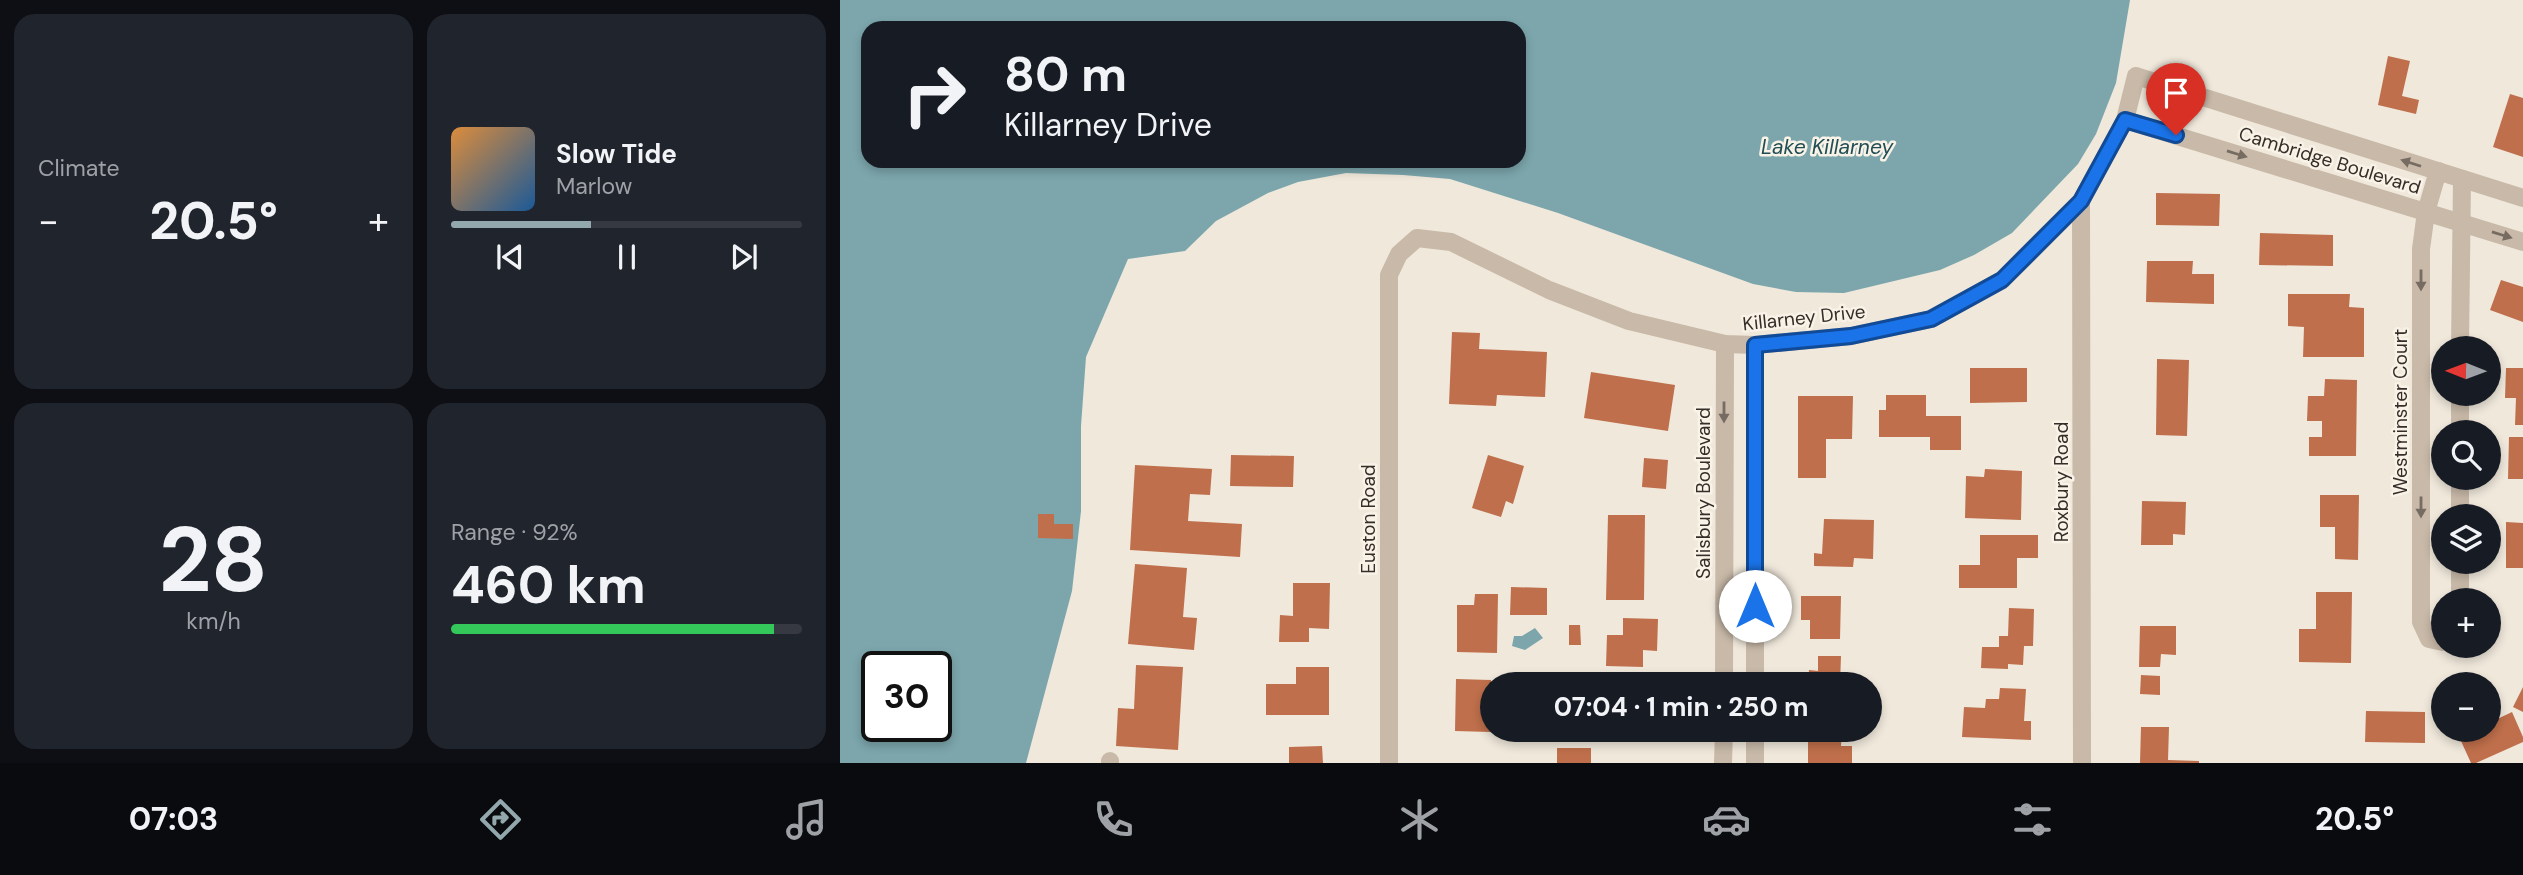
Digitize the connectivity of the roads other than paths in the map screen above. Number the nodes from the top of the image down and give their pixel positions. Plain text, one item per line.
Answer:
1 (2136, 76) joint
2 (2125, 120) junction
3 (2438, 171) junction
4 (2462, 178) junction
5 (2523, 198) edge
6 (2081, 201) junction
7 (2427, 212) junction
8 (2460, 222) junction
9 (2523, 242) edge
10 (1389, 275) joint
11 (2460, 336) edge
12 (1725, 344) junction
13 (1755, 345) junction
14 (2431, 639) edge
15 (1724, 672) edge
16 (1755, 672) edge
17 (1724, 742) edge
18 (1755, 742) edge
19 (1389, 763) edge
20 (1723, 763) edge
21 (1755, 763) edge
22 (2082, 763) edge

1 - 2 street, Killarney Drive
3 -> 1 street, Cambridge Boulevard
2 - 6 street, Killarney Drive
2 -> 7 street, Cambridge Boulevard
3 - 4 street, Cambridge Boulevard
3 - 7 street, Westminster Court
4 - 5 street, Cambridge Boulevard
4 - 8 street
6 - 13 street, Killarney Drive
6 - 22 street, Roxbury Road
7 - 8 street, Cambridge Boulevard
7 -> 14 street, Westminster Court
8 -> 9 street, Cambridge Boulevard
8 - 11 street
10 - 12 street, Killarney Drive
10 - 19 street, Euston Road
12 - 13 street, Killarney Drive
12 -> 15 street, Salisbury Boulevard
13 - 16 street
17 - 20 street
18 - 21 street

